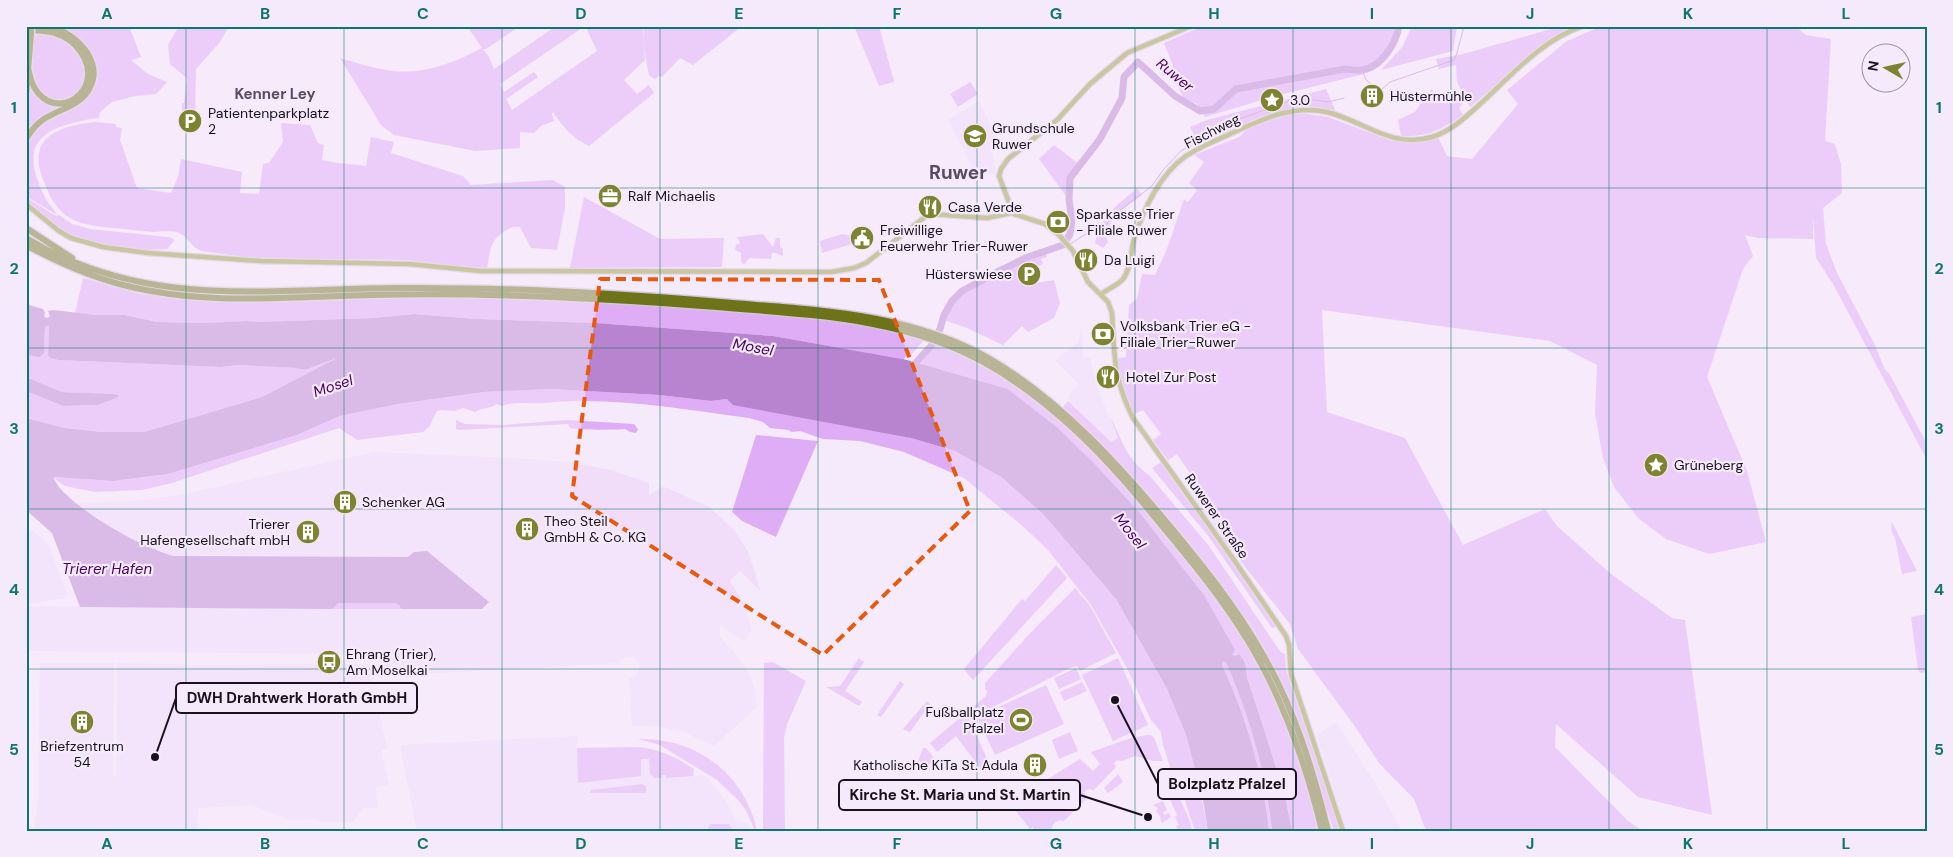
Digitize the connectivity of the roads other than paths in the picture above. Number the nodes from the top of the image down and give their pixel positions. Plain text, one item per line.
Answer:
1 (31, 26) edge
2 (47, 26) edge
3 (1191, 26) edge
4 (1583, 26) edge
5 (28, 32) edge
6 (28, 68) junction
7 (26, 95) edge
8 (26, 139) edge
9 (26, 204) edge
10 (1011, 212) junction
11 (26, 228) edge
12 (26, 238) edge
13 (26, 245) edge
14 (26, 250) edge
15 (62, 263) junction
16 (86, 267) junction
17 (1101, 294) junction
18 (922, 333) junction
19 (950, 343) junction
20 (1322, 831) edge
21 (1328, 831) edge
22 (1343, 831) edge

1 - 5 highway, bridge
2 - 8 highway
3 - 10 main road
4 - 17 main road, Fischweg
5 - 6 highway
5 - 6 highway
6 - 7 highway
9 - 10 main road
10 - 17 main road, Ruwerer Straße
11 - 16 highway
12 - 16 highway
13 - 15 highway
14 - 15 highway
15 - 18 highway
16 - 18 highway
17 - 22 main road, Ruwerer Straße
18 - 19 highway
19 - 20 highway
19 - 21 highway

